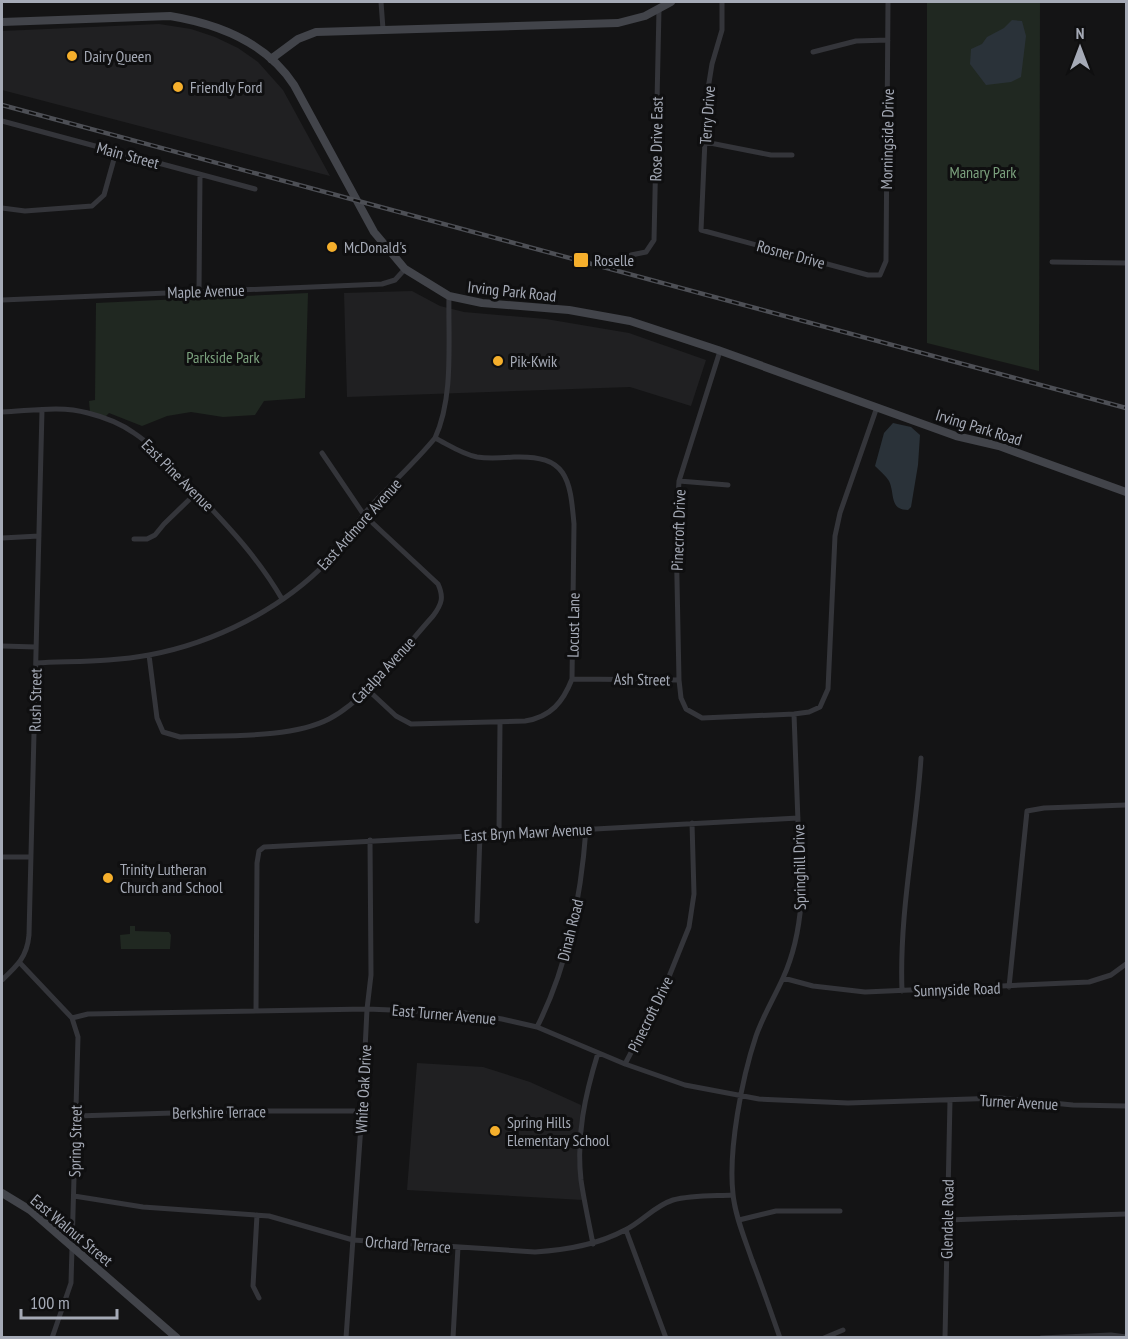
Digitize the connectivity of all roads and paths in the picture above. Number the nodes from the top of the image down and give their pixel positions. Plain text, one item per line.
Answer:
1 (381, 2) edge
2 (671, 2) edge
3 (722, 2) edge
4 (888, 2) edge
5 (659, 9) junction
6 (2, 22) edge
7 (383, 29) junction
8 (888, 40) junction
9 (813, 52) dead end
10 (271, 59) junction
11 (2, 121) edge
12 (705, 142) junction
13 (116, 152) junction
14 (792, 155) dead end
15 (200, 175) junction
16 (255, 189) dead end
17 (2, 208) edge
18 (701, 230) joint
19 (632, 255) dead end
20 (1052, 262) dead end
21 (1126, 263) edge
22 (405, 269) junction
23 (880, 275) joint
24 (199, 292) junction
25 (449, 296) junction
26 (2, 300) edge
27 (720, 351) junction
28 (877, 407) junction
29 (42, 410) junction
30 (2, 412) edge
31 (435, 438) junction
32 (322, 453) dead end
33 (679, 481) junction
34 (728, 485) dead end
35 (1126, 492) edge
36 (196, 493) junction
37 (364, 515) junction
38 (39, 536) junction
39 (2, 538) edge
40 (134, 539) dead end
41 (282, 599) junction
42 (2, 646) edge
43 (36, 647) junction
44 (149, 655) junction
45 (36, 663) junction
46 (572, 679) junction
47 (679, 680) junction
48 (368, 690) junction
49 (794, 714) junction
50 (500, 722) junction
51 (921, 758) dead end
52 (1126, 806) edge
53 (798, 818) junction
54 (692, 823) junction
55 (586, 828) junction
56 (499, 833) junction
57 (480, 834) junction
58 (370, 840) junction
59 (2, 857) edge
60 (30, 857) junction
61 (477, 921) dead end
62 (20, 963) junction
63 (1126, 964) edge
64 (783, 978) junction
65 (2, 980) edge
66 (1009, 987) junction
67 (902, 991) junction
68 (367, 1009) junction
69 (256, 1010) junction
70 (72, 1018) junction
71 (537, 1028) junction
72 (598, 1053) junction
73 (625, 1064) junction
74 (742, 1096) junction
75 (950, 1100) junction
76 (910, 1102) joint
77 (1126, 1106) edge
78 (362, 1111) junction
79 (76, 1116) junction
80 (2, 1193) edge
81 (733, 1194) junction
82 (74, 1196) junction
83 (840, 1211) dead end
84 (1126, 1214) edge
85 (257, 1215) junction
86 (740, 1220) junction
87 (947, 1220) junction
88 (626, 1230) junction
89 (353, 1240) junction
90 (593, 1244) junction
91 (73, 1247) junction
92 (458, 1247) junction
93 (259, 1298) dead end
94 (843, 1330) dead end
95 (1126, 1337) edge
96 (52, 1338) edge
97 (177, 1338) edge
98 (346, 1338) edge
99 (453, 1338) edge
100 (666, 1338) edge
101 (780, 1338) edge
102 (824, 1338) edge
103 (945, 1338) edge
104 (1041, 1338) edge

1 - 7 street
2 - 5 main road
3 - 12 street, Terry Drive
4 - 8 street, Morningside Drive
5 - 7 main road
5 - 19 street, Rose Drive East
6 - 10 main road, Irving Park Road
7 - 10 main road
8 - 9 street
8 - 23 street, Morningside Drive
10 - 22 main road, Irving Park Road
11 - 13 street, Main Street
12 - 14 street
12 - 18 street, Terry Drive
13 - 15 street, Main Street
13 - 17 street
15 - 16 street, Main Street
15 - 24 street
18 - 23 street, Rosner Drive
20 - 21 street
22 - 24 street, Maple Avenue
22 - 25 main road, Irving Park Road
24 - 26 street, Maple Avenue
25 - 27 main road, Irving Park Road
25 - 31 street, East Ardmore Avenue
27 - 28 main road, Irving Park Road
27 - 33 street, Pinecroft Drive
28 - 35 main road, Irving Park Road
28 - 49 street
29 - 30 street, East Pine Avenue
29 - 36 street, East Pine Avenue
29 - 38 street, Rush Street
31 - 37 street, East Ardmore Avenue
31 - 46 street, Locust Lane
32 - 37 street
33 - 34 street
33 - 47 street, Pinecroft Drive
36 - 40 street
36 - 41 street, East Pine Avenue
37 - 41 street, East Ardmore Avenue
37 - 48 street, Catalpa Avenue
38 - 39 street
38 - 43 street, Rush Street
41 - 44 street, East Ardmore Avenue
42 - 43 street
43 - 45 street, Rush Street
44 - 45 street, East Ardmore Avenue
44 - 48 street, Catalpa Avenue
45 - 60 street, Rush Street
46 - 47 street, Ash Street
46 - 50 street, Locust Lane
47 - 49 street, Ash Street
48 - 50 street, Locust Lane
49 - 53 street, Springhill Drive
50 - 56 street
51 - 67 street
52 - 66 street
53 - 54 street, East Bryn Mawr Avenue
53 - 64 street, Springhill Drive
54 - 55 street, East Bryn Mawr Avenue
54 - 73 street, Pinecroft Drive
55 - 56 street, East Bryn Mawr Avenue
55 - 71 street, Dinah Road
56 - 57 street, East Bryn Mawr Avenue
57 - 58 street, East Bryn Mawr Avenue
57 - 61 street
58 - 68 street, White Oak Drive
58 - 69 street, East Bryn Mawr Avenue
59 - 60 street
60 - 62 street, Rush Street
62 - 65 street, Rush Street
62 - 70 street
63 - 66 street, Sunnyside Road
64 - 67 street, Sunnyside Road
64 - 74 street, Springhill Drive
66 - 67 street, Sunnyside Road
68 - 69 street, East Turner Avenue
68 - 71 street, East Turner Avenue
68 - 78 street, White Oak Drive
69 - 70 street, East Turner Avenue
70 - 79 street, Spring Street
71 - 72 street, East Turner Avenue
72 - 73 street, East Turner Avenue
72 - 90 street
73 - 74 street, East Turner Avenue
74 - 76 street, East Turner Avenue
74 - 81 street, Springhill Drive
75 - 76 street, Turner Avenue
75 - 77 street, Turner Avenue
75 - 87 street, Glendale Road
78 - 79 street, Berkshire Terrace
78 - 89 street, White Oak Drive
79 - 82 street, Spring Street
80 - 91 main road, East Walnut Street
81 - 86 street, Springhill Drive
81 - 88 street, Orchard Terrace
82 - 85 street, Orchard Terrace
82 - 91 street, Spring Street
83 - 86 street
84 - 87 street
85 - 89 street, Orchard Terrace
85 - 93 street
86 - 101 street, Springhill Drive
87 - 103 street, Glendale Road
88 - 90 street, Orchard Terrace
88 - 100 street
89 - 92 street, Orchard Terrace
89 - 98 street, White Oak Drive
90 - 92 street, Orchard Terrace
91 - 96 street, Spring Street
91 - 97 main road, East Walnut Street
92 - 99 street
94 - 102 street
95 - 104 street

